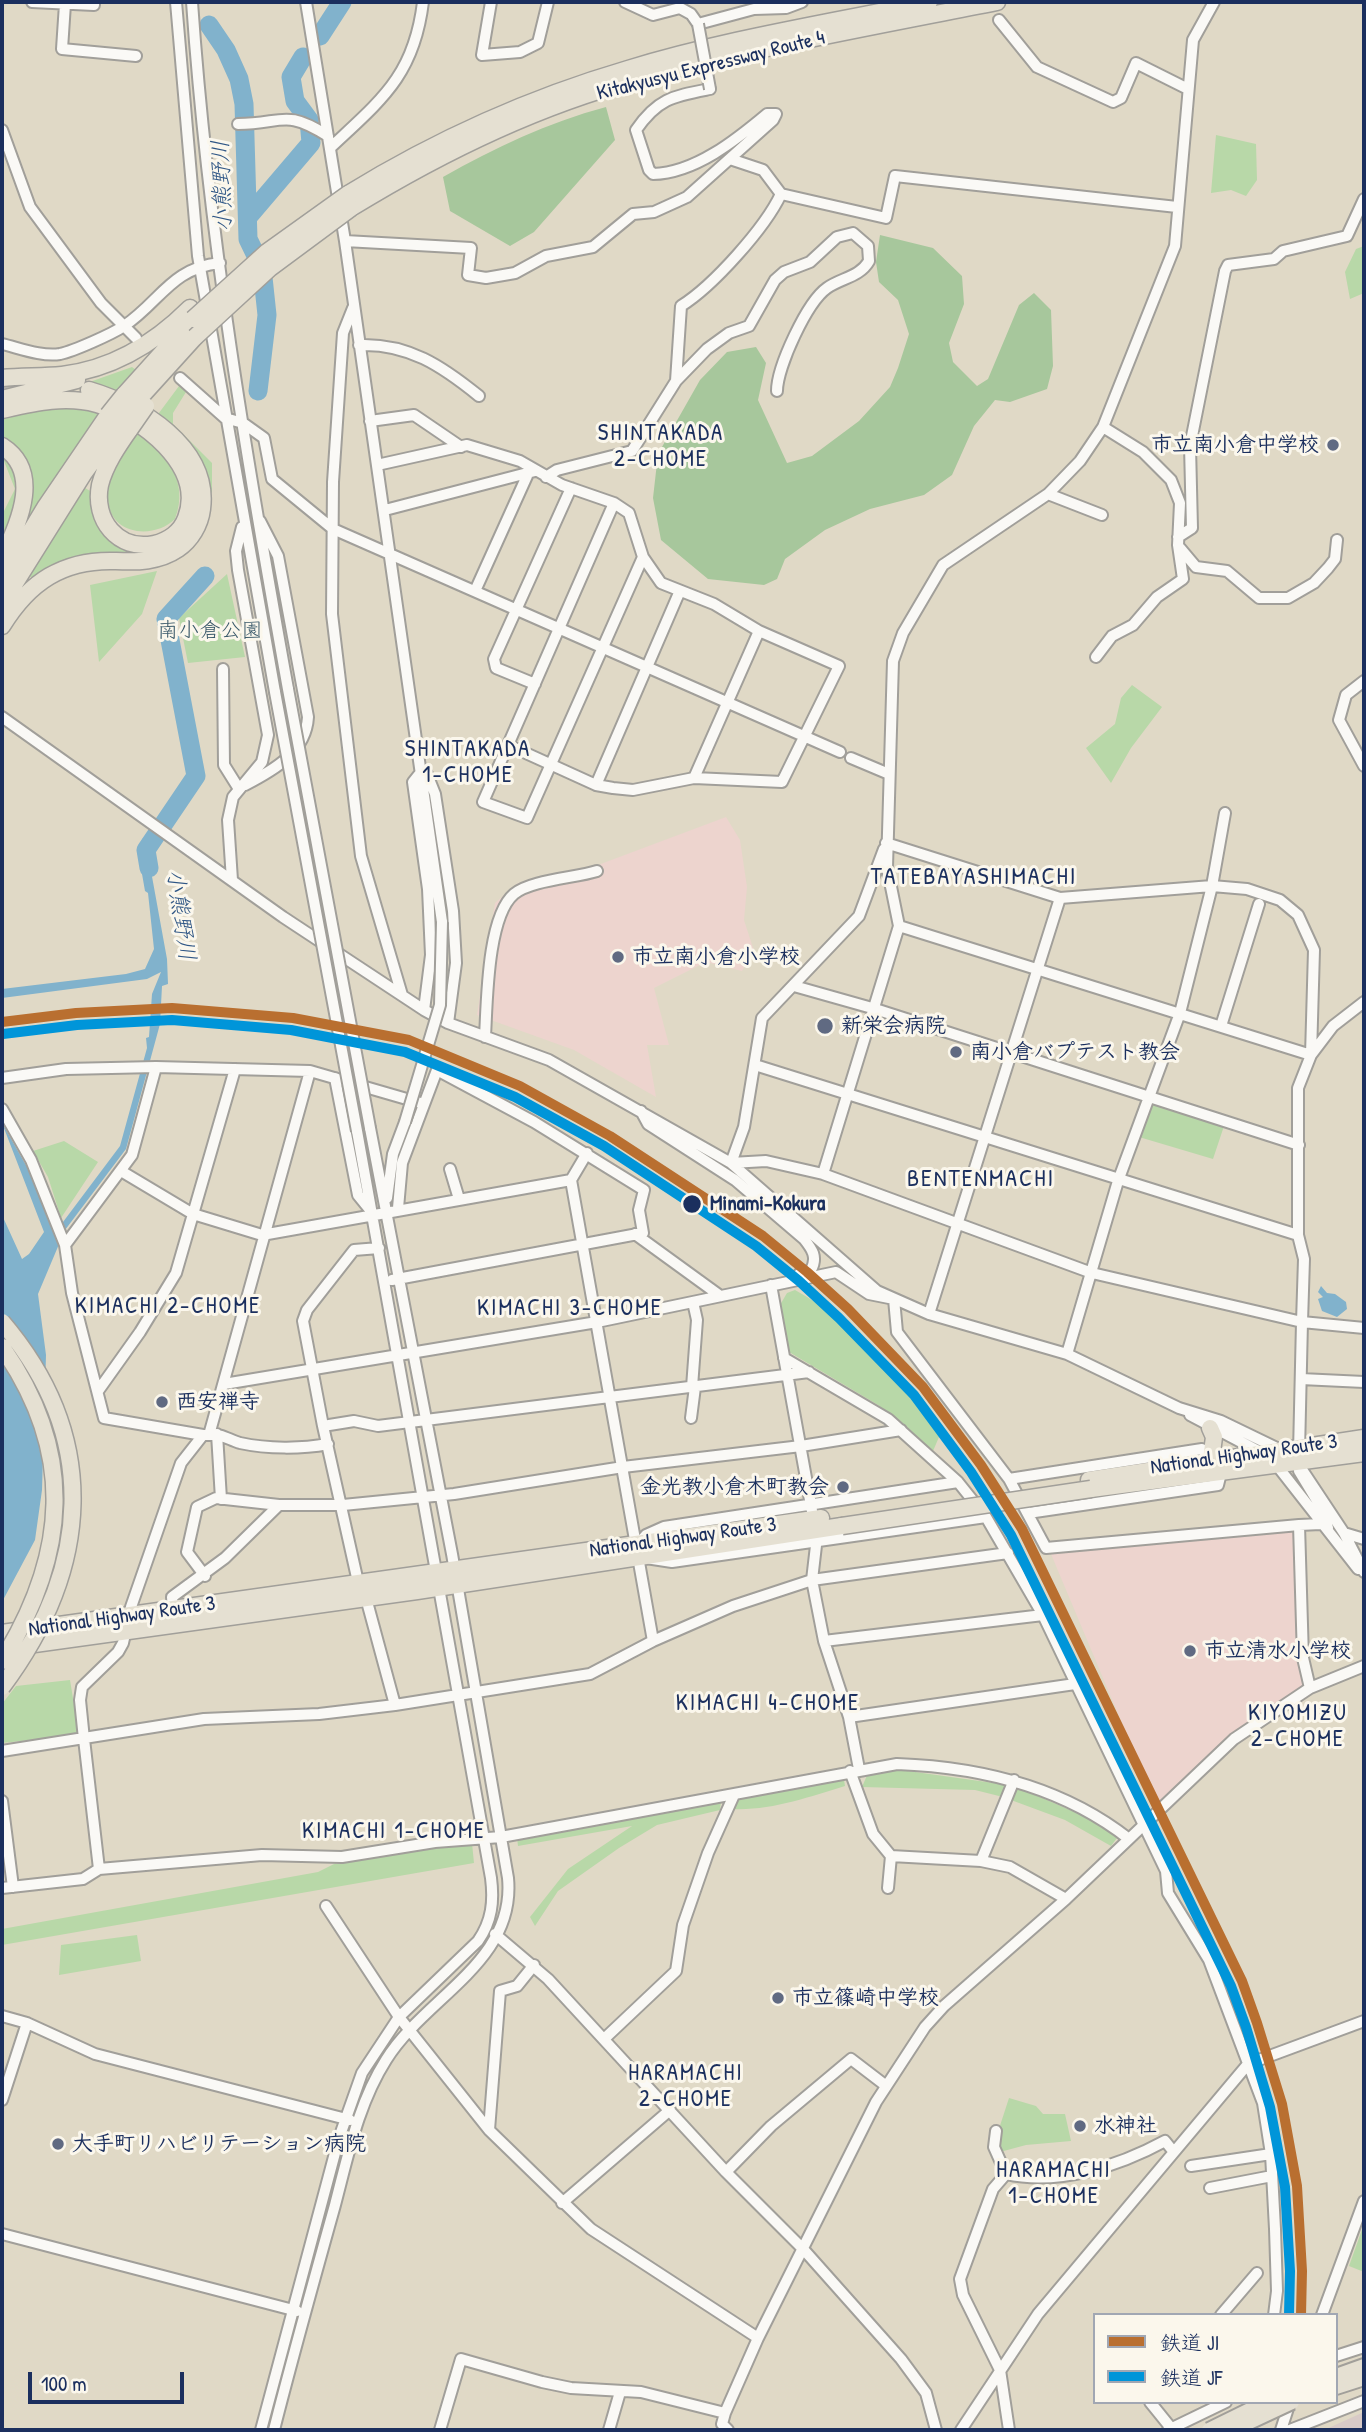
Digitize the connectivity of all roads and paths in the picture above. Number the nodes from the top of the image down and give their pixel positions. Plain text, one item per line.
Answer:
1 (32, 2) edge
2 (94, 2) edge
3 (176, 2) edge
4 (192, 2) edge
5 (306, 2) edge
6 (423, 2) edge
7 (491, 2) edge
8 (548, 2) edge
9 (625, 2) edge
10 (802, 2) edge
11 (929, 2) edge
12 (997, 2) edge
13 (1203, 2) edge
14 (1214, 2) edge
15 (65, 4) junction
16 (1206, 15) junction
17 (999, 20) dead end
18 (698, 24) junction
19 (136, 56) dead end
20 (1186, 88) junction
21 (238, 124) dead end
22 (2, 130) edge
23 (328, 136) junction
24 (330, 148) junction
25 (730, 159) junction
26 (781, 194) junction
27 (1364, 199) edge
28 (349, 201) junction
29 (1177, 207) junction
30 (345, 241) junction
31 (220, 263) junction
32 (200, 265) junction
33 (353, 306) junction
34 (192, 313) junction
35 (124, 327) junction
36 (143, 340) junction
37 (2, 344) edge
38 (359, 345) junction
39 (2, 378) edge
40 (180, 378) dead end
41 (676, 381) junction
42 (89, 390) dead end
43 (778, 391) dead end
44 (479, 396) dead end
45 (2, 399) edge
46 (136, 401) junction
47 (2, 410) edge
48 (225, 418) junction
49 (370, 421) junction
50 (119, 423) junction
51 (243, 423) junction
52 (1103, 427) junction
53 (2, 446) edge
54 (461, 447) junction
55 (377, 466) junction
56 (531, 474) junction
57 (546, 477) junction
58 (571, 488) junction
59 (1048, 494) junction
60 (614, 503) junction
61 (385, 510) junction
62 (1102, 515) dead end
63 (258, 519) junction
64 (243, 523) junction
65 (333, 529) junction
66 (1337, 540) dead end
67 (1178, 541) junction
68 (390, 554) junction
69 (643, 557) junction
70 (2, 559) edge
71 (2, 579) edge
72 (475, 591) junction
73 (680, 593) junction
74 (2, 604) edge
75 (516, 609) junction
76 (2, 626) edge
77 (559, 628) junction
78 (759, 631) junction
79 (605, 648) junction
80 (1096, 657) dead end
81 (647, 666) junction
82 (223, 669) dead end
83 (1364, 681) edge
84 (535, 684) junction
85 (728, 702) junction
86 (2, 717) edge
87 (806, 736) junction
88 (508, 746) junction
89 (840, 752) dead end
90 (851, 758) dead end
91 (552, 765) junction
92 (1364, 765) edge
93 (421, 772) junction
94 (889, 774) junction
95 (694, 778) junction
96 (596, 785) junction
97 (239, 789) junction
98 (1225, 813) dead end
99 (886, 843) junction
100 (597, 871) dead end
101 (232, 880) junction
102 (1212, 886) junction
103 (1059, 898) junction
104 (1259, 904) dead end
105 (899, 926) junction
106 (1037, 969) junction
107 (794, 986) junction
108 (402, 995) junction
109 (1364, 1003) edge
110 (872, 1008) junction
111 (424, 1010) junction
112 (1180, 1013) junction
113 (449, 1023) junction
114 (1221, 1026) junction
115 (485, 1037) junction
116 (1010, 1052) junction
117 (1311, 1055) junction
118 (755, 1065) junction
119 (156, 1067) junction
120 (235, 1069) junction
121 (310, 1071) junction
122 (2, 1078) edge
123 (335, 1078) junction
124 (847, 1093) junction
125 (1149, 1098) junction
126 (424, 1104) junction
127 (2, 1109) edge
128 (640, 1109) junction
129 (983, 1135) junction
130 (1298, 1144) junction
131 (587, 1153) junction
132 (731, 1163) junction
133 (450, 1169) dead end
134 (121, 1171) junction
135 (823, 1174) junction
136 (571, 1180) junction
137 (1118, 1181) junction
138 (458, 1199) junction
139 (392, 1210) junction
140 (193, 1214) junction
141 (373, 1214) junction
142 (958, 1224) junction
143 (635, 1234) junction
144 (262, 1235) junction
145 (1298, 1235) junction
146 (583, 1244) junction
147 (65, 1245) junction
148 (379, 1248) junction
149 (1092, 1273) junction
150 (400, 1279) junction
151 (384, 1282) junction
152 (771, 1285) junction
153 (719, 1296) junction
154 (894, 1299) junction
155 (693, 1302) junction
156 (929, 1314) junction
157 (2, 1322) edge
158 (597, 1322) junction
159 (1302, 1322) junction
160 (1364, 1328) edge
161 (2, 1348) edge
162 (414, 1352) junction
163 (1067, 1354) junction
164 (396, 1355) junction
165 (784, 1358) junction
166 (311, 1370) junction
167 (787, 1372) junction
168 (811, 1372) junction
169 (1301, 1379) junction
170 (1364, 1382) edge
171 (224, 1384) junction
172 (693, 1387) junction
173 (98, 1391) junction
174 (610, 1396) junction
175 (1179, 1408) junction
176 (691, 1418) dead end
177 (426, 1419) junction
178 (409, 1422) junction
179 (323, 1426) junction
180 (1210, 1428) junction
181 (901, 1430) junction
182 (210, 1435) junction
183 (1364, 1438) edge
184 (328, 1444) junction
185 (801, 1446) junction
186 (1261, 1452) junction
187 (1364, 1452) edge
188 (1309, 1453) junction
189 (1279, 1457) junction
190 (1210, 1460) junction
191 (623, 1467) junction
192 (1221, 1473) junction
193 (1009, 1479) junction
194 (1312, 1481) junction
195 (958, 1482) junction
196 (1090, 1484) junction
197 (441, 1496) junction
198 (424, 1497) junction
199 (221, 1499) junction
200 (279, 1506) junction
201 (343, 1506) junction
202 (811, 1509) junction
203 (1028, 1513) junction
204 (986, 1517) junction
205 (1321, 1524) junction
206 (1299, 1525) junction
207 (1344, 1533) junction
208 (1331, 1537) junction
209 (817, 1538) junction
210 (1364, 1539) edge
211 (639, 1550) junction
212 (1008, 1553) junction
213 (1364, 1574) edge
214 (205, 1576) junction
215 (456, 1577) junction
216 (439, 1580) junction
217 (813, 1580) junction
218 (358, 1582) junction
219 (366, 1598) junction
220 (173, 1610) junction
221 (1043, 1615) junction
222 (126, 1623) junction
223 (2, 1633) edge
224 (24, 1638) junction
225 (653, 1641) junction
226 (824, 1641) junction
227 (2, 1647) edge
228 (2, 1661) edge
229 (1364, 1665) edge
230 (2, 1673) edge
231 (1075, 1684) junction
232 (2, 1687) edge
233 (1310, 1688) junction
234 (475, 1691) junction
235 (459, 1694) junction
236 (396, 1704) junction
237 (849, 1717) junction
238 (84, 1739) junction
239 (2, 1751) edge
240 (854, 1770) junction
241 (1014, 1780) junction
242 (733, 1795) junction
243 (2, 1801) edge
244 (1142, 1827) junction
245 (484, 1836) junction
246 (501, 1836) junction
247 (1129, 1839) junction
248 (891, 1856) junction
249 (981, 1861) junction
250 (99, 1868) junction
251 (8, 1887) edge
252 (888, 1888) dead end
253 (1066, 1899) junction
254 (326, 1906) dead end
255 (487, 1928) junction
256 (499, 1937) junction
257 (534, 1965) junction
258 (2, 2017) edge
259 (399, 2017) junction
260 (1364, 2021) edge
261 (27, 2023) junction
262 (409, 2030) junction
263 (604, 2039) junction
264 (1248, 2064) junction
265 (885, 2085) junction
266 (2, 2099) edge
267 (670, 2110) junction
268 (345, 2118) junction
269 (358, 2122) junction
270 (489, 2130) junction
271 (996, 2131) dead end
272 (1173, 2151) junction
273 (1271, 2154) junction
274 (1191, 2166) dead end
275 (726, 2172) junction
276 (1006, 2174) junction
277 (1272, 2176) junction
278 (1210, 2188) dead end
279 (1364, 2201) edge
280 (562, 2203) junction
281 (2, 2234) edge
282 (804, 2250) junction
283 (1257, 2273) dead end
284 (291, 2310) junction
285 (304, 2313) junction
286 (1223, 2313) edge
287 (1274, 2313) edge
288 (1323, 2313) edge
289 (758, 2338) junction
290 (1364, 2347) edge
291 (1338, 2355) edge
292 (1364, 2366) edge
293 (1000, 2370) junction
294 (1338, 2374) edge
295 (1364, 2378) edge
296 (1338, 2386) edge
297 (620, 2392) junction
298 (1364, 2401) edge
299 (1151, 2404) edge
300 (1222, 2404) edge
301 (1258, 2404) edge
302 (1262, 2404) edge
303 (1287, 2404) edge
304 (1290, 2404) edge
305 (725, 2413) junction
306 (1169, 2429) edge
307 (261, 2430) edge
308 (274, 2430) edge
309 (440, 2430) edge
310 (609, 2430) edge
311 (728, 2430) edge
312 (936, 2430) edge
313 (961, 2430) edge
314 (1009, 2430) edge
315 (1209, 2430) edge
316 (1232, 2430) edge
317 (1251, 2430) edge
318 (1280, 2430) edge
319 (1290, 2430) edge

1 - 15 street
2 - 15 street
3 - 32 street
4 - 31 street
5 - 23 street
6 - 24 street
7 - 8 street
9 - 18 street
10 - 18 street
11 - 28 highway, Kitakyusyu Expressway Route 4
12 - 28 highway, Kitakyusyu Expressway Route 4
13 - 16 street
14 - 16 street
15 - 19 street
16 - 20 street
17 - 20 street
18 - 25 street, bridge
20 - 29 street
21 - 23 street
22 - 35 street
23 - 24 street
24 - 30 street
25 - 26 street
25 - 30 street
26 - 29 street
26 - 41 street
27 - 67 street
28 - 34 highway, Kitakyusyu Expressway Route 4, bridge
28 - 46 highway, Kitakyusyu Expressway Route 4, bridge
29 - 52 street
30 - 33 street
31 - 32 street
31 - 51 street
32 - 35 street
32 - 48 street
33 - 38 street
33 - 65 street
34 - 36 highway
34 - 46 highway, Kitakyusyu Expressway Route 4
35 - 36 street
35 - 37 street
36 - 39 highway
36 - 45 highway
38 - 44 street
38 - 49 street
40 - 48 street
41 - 43 street
41 - 57 street
42 - 76 highway
46 - 50 highway, Kitakyusyu Expressway Route 4, bridge
46 - 50 highway, bridge
47 - 50 highway
48 - 51 street
48 - 64 street
49 - 54 street
49 - 55 street
50 - 71 highway, Kitakyusyu Expressway Route 4
50 - 74 highway, Kitakyusyu Expressway Route 4
51 - 63 street
51 - 65 street
52 - 59 street
52 - 67 street
53 - 70 highway
54 - 55 street
54 - 56 street
55 - 61 street
56 - 57 street
56 - 61 street
56 - 72 street
57 - 58 street
58 - 60 street
58 - 75 street
59 - 62 street
59 - 94 street
60 - 69 street
60 - 77 street
61 - 68 street
63 - 97 street
63 - 139 street, bridge
64 - 97 street
64 - 141 street, bridge
65 - 68 street
65 - 108 street
66 - 67 street
67 - 80 street
68 - 72 street
68 - 93 street
69 - 73 street
69 - 79 street
72 - 75 street
73 - 78 street
73 - 81 street
75 - 77 street
75 - 84 street
77 - 79 street
77 - 84 street
78 - 85 street
78 - 87 street
79 - 81 street
79 - 91 street
81 - 85 street
81 - 96 street
82 - 97 street
83 - 92 street
84 - 88 street
85 - 87 street
85 - 95 street
86 - 101 street
87 - 89 street
87 - 95 street
88 - 91 street
88 - 91 street
90 - 94 street
91 - 96 street
93 - 111 street
93 - 113 street
93 - 139 street, bridge
94 - 99 street
95 - 96 street
97 - 101 street
98 - 102 street
99 - 103 street
99 - 105 street
99 - 107 street
100 - 115 street
101 - 108 street
102 - 103 street
102 - 112 street
102 - 117 street
103 - 106 street
104 - 114 street
105 - 106 street
105 - 110 street
106 - 112 street
106 - 116 street
107 - 110 street
107 - 118 street
108 - 111 street
109 - 117 street
110 - 116 street
110 - 124 street
111 - 113 street
112 - 114 street
112 - 125 street
113 - 115 street
114 - 117 street
115 - 128 street
116 - 125 street
116 - 129 street
117 - 130 street
118 - 124 street
118 - 132 street
119 - 120 street
119 - 122 street
119 - 134 street
120 - 121 street
120 - 140 street
121 - 123 street
121 - 144 street
123 - 126 street
123 - 141 street
124 - 129 street
124 - 135 street
125 - 130 street
125 - 137 street
126 - 131 street
126 - 139 street
127 - 147 street
128 - 132 street
128 - 152 street
129 - 137 street
129 - 142 street
130 - 145 street
131 - 136 street
131 - 143 street
132 - 135 street
132 - 154 street
133 - 138 street
134 - 140 street
134 - 147 street
135 - 142 street
136 - 138 street
136 - 146 street
137 - 145 street
137 - 149 street
138 - 139 street
139 - 141 street
139 - 150 street
140 - 144 street
140 - 173 street
141 - 144 street
141 - 148 street
142 - 149 street
142 - 156 street
143 - 146 street
143 - 153 street
144 - 171 street
145 - 159 street
146 - 150 street
146 - 158 street
147 - 173 street
148 - 151 street
148 - 166 street
149 - 159 street
149 - 163 street
150 - 151 street
150 - 162 street
151 - 164 street
152 - 153 street
152 - 154 street
152 - 165 street
153 - 155 street
154 - 156 street
154 - 193 street
155 - 158 street
155 - 172 street
156 - 163 street
157 - 232 highway, bridge
158 - 162 street
158 - 174 street
159 - 160 street
159 - 169 street
161 - 228 highway, bridge
162 - 164 street
162 - 177 street
163 - 175 street
164 - 166 street
164 - 178 street
165 - 167 street
165 - 168 street
166 - 171 street
166 - 179 street
167 - 168 street
167 - 172 street
167 - 185 street
168 - 181 street
169 - 170 street
169 - 188 street
171 - 182 street
172 - 174 street
172 - 176 street
173 - 182 street
174 - 177 street
174 - 191 street
175 - 180 street
175 - 189 street
177 - 178 street
177 - 197 street
178 - 179 street
178 - 198 street
179 - 184 street
180 - 186 street
180 - 190 highway
181 - 185 street
181 - 195 street
182 - 184 street
182 - 199 street
182 - 222 street
183 - 188 highway, National Highway Route 3
184 - 201 street
185 - 191 street
185 - 202 street
186 - 189 highway, National Highway Route 3
186 - 190 highway, National Highway Route 3
187 - 188 highway, National Highway Route 3
188 - 189 highway, National Highway Route 3
188 - 194 street
188 - 194 street
188 - 208 street
189 - 192 highway, National Highway Route 3
189 - 205 street
190 - 193 street
190 - 196 highway, National Highway Route 3
191 - 197 street
191 - 211 street
192 - 196 highway, National Highway Route 3
192 - 203 street
193 - 203 street
194 - 207 street
195 - 202 street
195 - 204 street
196 - 211 highway, National Highway Route 3
197 - 198 street
197 - 215 street
198 - 201 street
198 - 216 street
199 - 200 street
199 - 214 street
200 - 201 street
200 - 214 street
201 - 218 street
202 - 211 street
203 - 206 street
204 - 209 street
204 - 212 street
205 - 206 street
205 - 208 street
206 - 233 street
207 - 210 street
207 - 213 street
208 - 213 street
209 - 211 street
209 - 217 street
211 - 215 highway, National Highway Route 3
211 - 225 street
212 - 217 street
212 - 221 street
214 - 220 street
215 - 216 highway, National Highway Route 3
215 - 234 street
216 - 218 highway, National Highway Route 3
216 - 219 highway, National Highway Route 3
216 - 235 street
217 - 225 street
217 - 226 street
218 - 220 highway, National Highway Route 3
219 - 222 highway, National Highway Route 3
219 - 236 street
220 - 222 highway, National Highway Route 3
221 - 226 street
221 - 231 street
222 - 224 highway, National Highway Route 3
222 - 238 street
223 - 224 highway, National Highway Route 3
224 - 227 highway, National Highway Route 3
224 - 230 street
225 - 234 street
226 - 237 street
229 - 233 street
231 - 237 street
231 - 244 street
233 - 244 street
234 - 235 street
234 - 246 street
235 - 236 street
235 - 245 street
236 - 238 street
237 - 240 street
238 - 239 street
238 - 250 street
240 - 241 street
240 - 242 street
240 - 248 street
241 - 247 street
241 - 249 street
242 - 246 street
242 - 263 street
243 - 251 street
244 - 247 street
244 - 264 street
245 - 246 street
245 - 250 street
245 - 255 street
246 - 256 street
247 - 253 street
248 - 249 street
248 - 252 street
249 - 253 street
250 - 251 street
253 - 265 street
254 - 259 street
255 - 256 street
255 - 259 street
256 - 257 street
256 - 262 street
257 - 263 street
257 - 270 street
258 - 261 street
259 - 262 street
259 - 268 street
260 - 264 street
261 - 266 street
261 - 268 street
262 - 269 street
262 - 270 street
263 - 267 street
264 - 272 street
264 - 273 street
265 - 275 street
265 - 282 street
267 - 275 street
267 - 280 street
268 - 269 street
268 - 284 street
269 - 285 street
270 - 280 street
271 - 276 street
272 - 276 street
272 - 293 street
273 - 274 street
273 - 277 street
275 - 282 street
276 - 293 street
277 - 278 street
277 - 287 street
279 - 288 street
280 - 289 street
281 - 284 street
282 - 289 street
282 - 312 street
283 - 286 street
284 - 285 street
284 - 307 street
285 - 308 street
289 - 305 street
290 - 291 street
292 - 294 main road
293 - 313 street
293 - 314 street
295 - 296 main road
297 - 305 street
297 - 309 street
297 - 310 street
298 - 319 street
299 - 306 street
300 - 306 street
301 - 317 street
302 - 315 main road, bridge
303 - 316 main road, bridge
304 - 318 street
305 - 311 street

